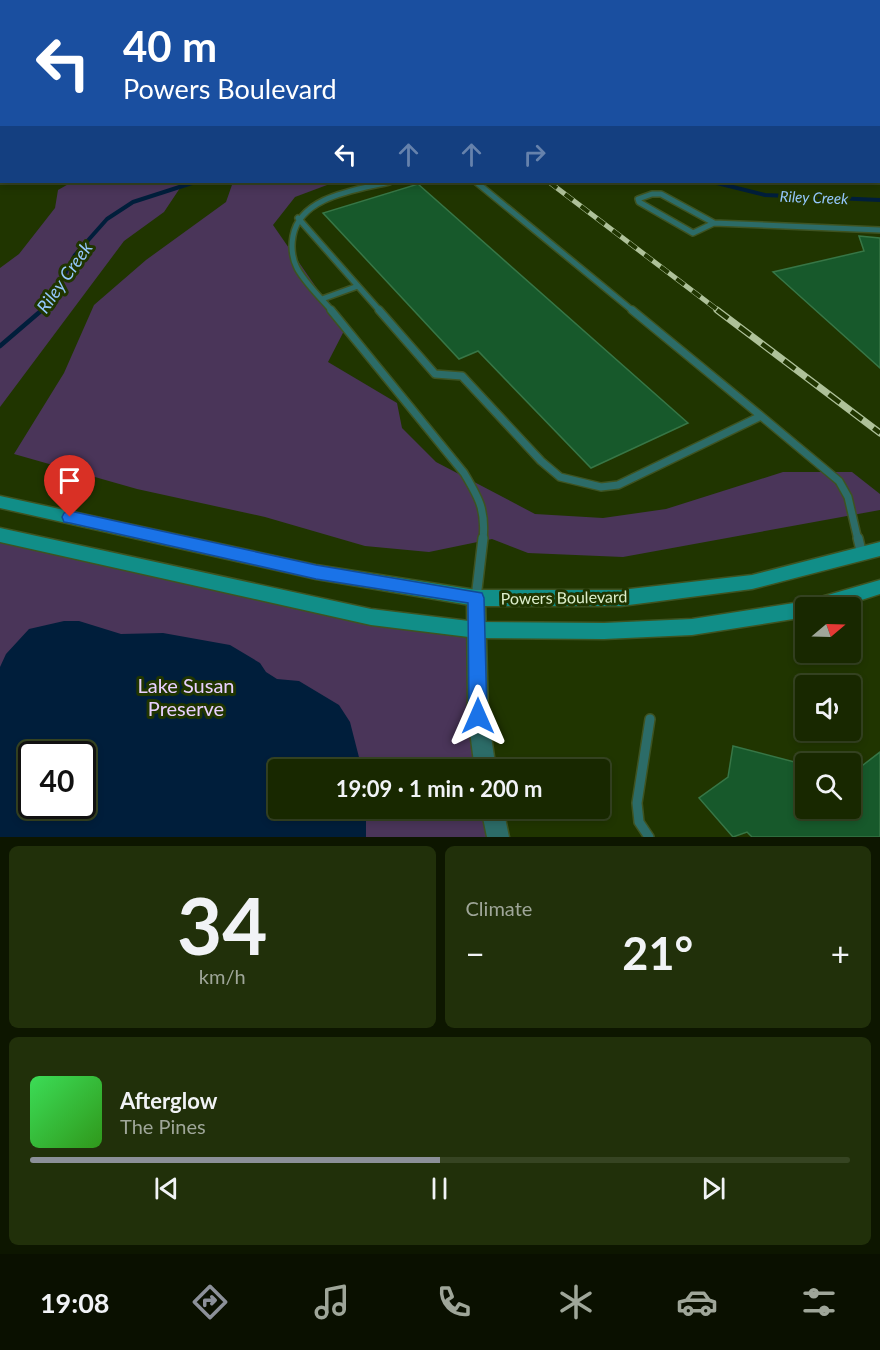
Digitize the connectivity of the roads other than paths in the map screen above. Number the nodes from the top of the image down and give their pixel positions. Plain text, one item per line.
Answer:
1 (385, 183) edge
2 (477, 183) edge
3 (298, 218) junction
4 (714, 223) junction
5 (880, 230) edge
6 (358, 286) junction
7 (322, 299) junction
8 (761, 417) junction
9 (0, 502) edge
10 (0, 535) edge
11 (880, 549) edge
12 (862, 555) junction
13 (880, 587) edge
14 (847, 597) edge
15 (476, 598) junction
16 (795, 611) edge
17 (477, 630) junction
18 (650, 719) dead end
19 (484, 759) edge
20 (494, 819) edge
21 (498, 837) edge
22 (649, 837) edge

1 - 3 lane
2 - 8 lane
3 - 6 lane
3 - 7 lane
4 - 4 lane
4 - 5 lane
6 - 7 lane
6 - 8 lane
7 - 15 lane
8 - 12 lane
9 - 15 main road, Powers Boulevard
10 - 17 main road, Powers Boulevard
11 - 12 main road, Powers Boulevard
12 - 15 main road, Powers Boulevard
13 - 14 main road
15 - 17 street
16 - 17 main road, Powers Boulevard
17 - 19 street
18 - 22 lane
20 - 21 street

